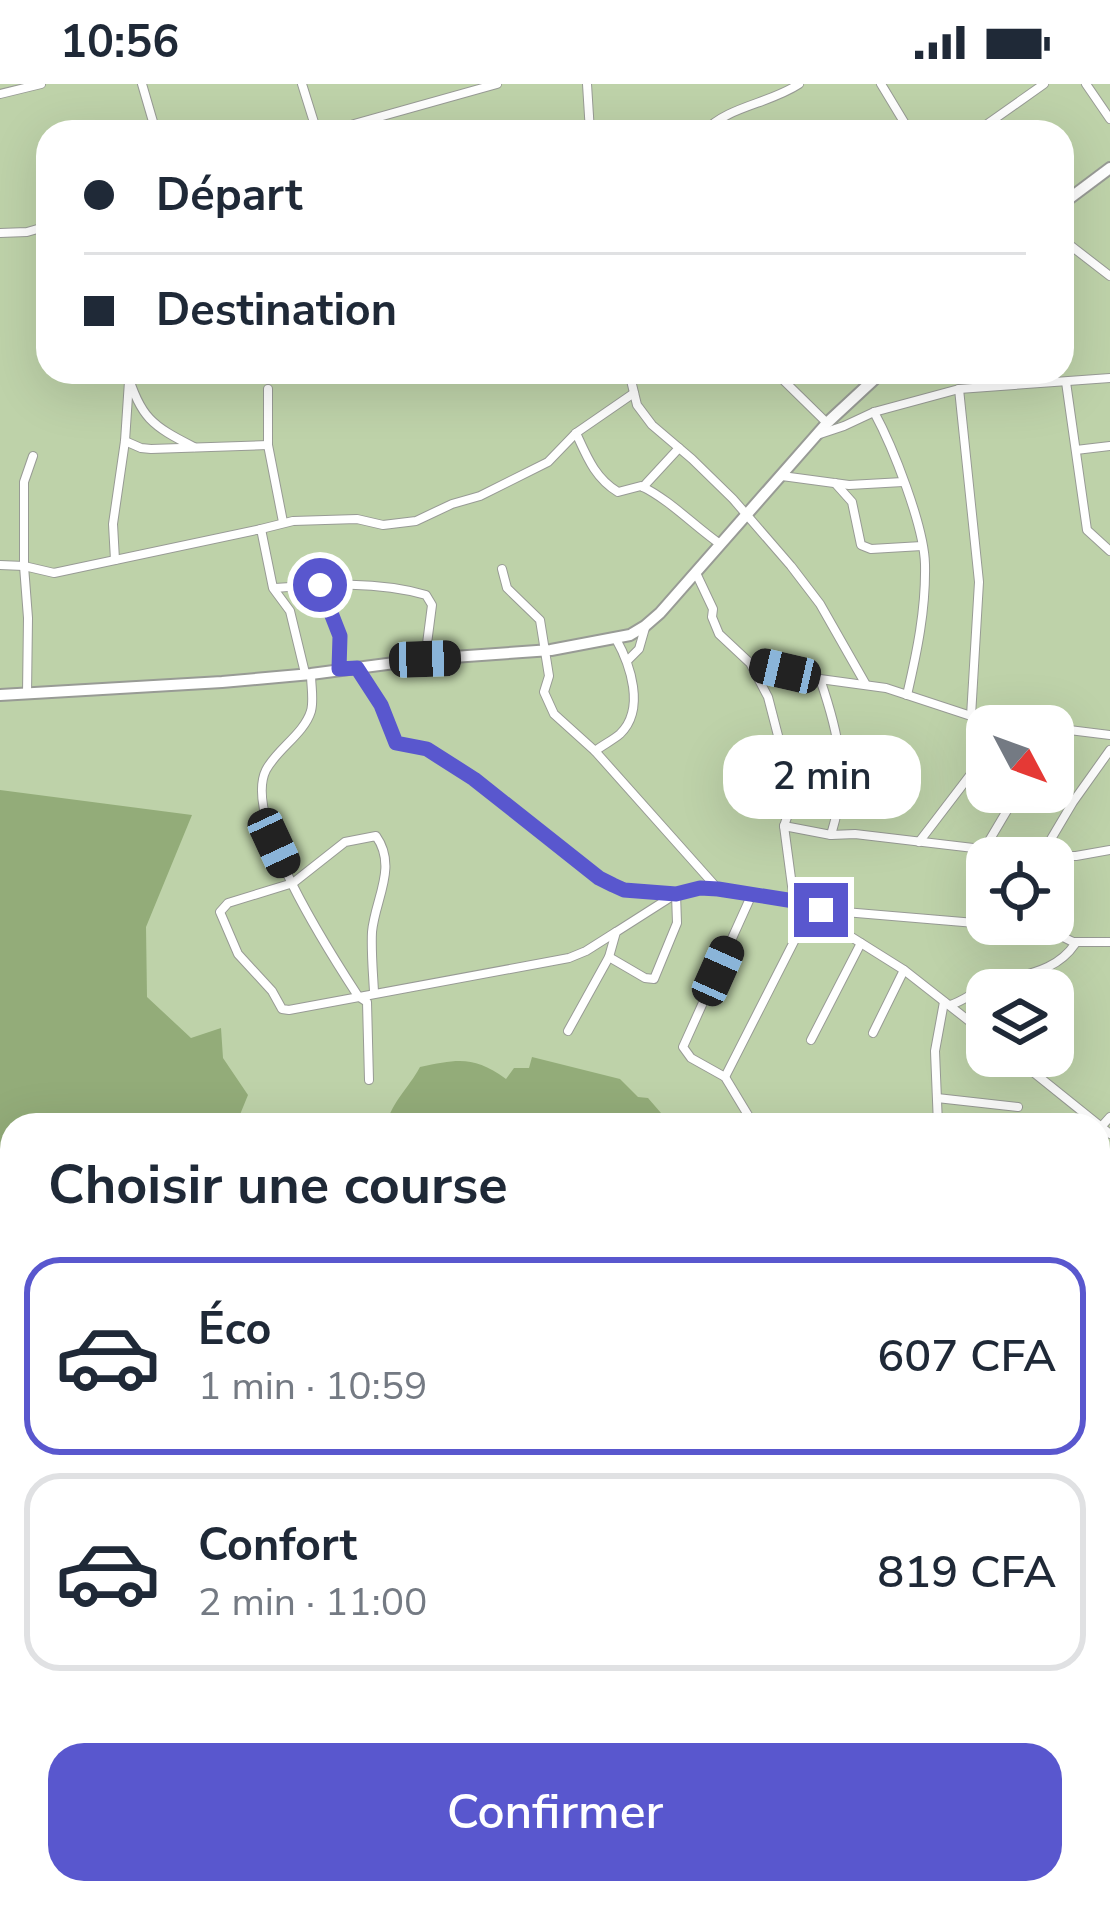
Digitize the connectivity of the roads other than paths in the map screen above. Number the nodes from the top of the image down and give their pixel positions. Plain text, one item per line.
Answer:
1 (41, 84) edge
2 (142, 84) edge
3 (302, 84) edge
4 (497, 84) edge
5 (799, 84) edge
6 (881, 84) edge
7 (1044, 84) edge
8 (1086, 84) edge
9 (590, 86) edge
10 (0, 94) edge
11 (1110, 119) edge
12 (153, 120) edge
13 (313, 120) edge
14 (368, 120) edge
15 (590, 120) edge
16 (719, 120) edge
17 (903, 120) edge
18 (993, 120) edge
19 (1110, 167) edge
20 (1074, 195) edge
21 (36, 229) edge
22 (0, 233) edge
23 (1074, 248) edge
24 (1110, 276) edge
25 (1110, 378) edge
26 (1074, 381) edge
27 (128, 384) edge
28 (130, 384) edge
29 (632, 384) edge
30 (786, 384) edge
31 (870, 384) edge
32 (998, 384) edge
33 (1066, 384) edge
34 (959, 388) junction
35 (268, 389) dead end
36 (634, 393) junction
37 (874, 412) junction
38 (824, 428) junction
39 (162, 429) junction
40 (576, 433) junction
41 (125, 441) junction
42 (268, 445) junction
43 (1110, 446) edge
44 (195, 448) junction
45 (679, 448) junction
46 (151, 449) junction
47 (1076, 450) junction
48 (33, 456) dead end
49 (782, 476) junction
50 (903, 482) junction
51 (835, 483) junction
52 (643, 487) junction
53 (748, 515) junction
54 (283, 522) junction
55 (261, 529) junction
56 (722, 545) junction
57 (922, 546) junction
58 (1110, 551) edge
59 (115, 560) junction
60 (0, 565) edge
61 (24, 566) junction
62 (502, 568) dead end
63 (696, 574) junction
64 (320, 585) junction
65 (273, 589) junction
66 (645, 626) junction
67 (616, 639) junction
68 (545, 651) junction
69 (425, 659) junction
70 (628, 660) junction
71 (750, 663) junction
72 (357, 668) junction
73 (339, 669) junction
74 (308, 674) junction
75 (820, 679) junction
76 (865, 683) junction
77 (26, 694) junction
78 (0, 695) edge
79 (907, 695) junction
80 (972, 705) edge
81 (966, 714) edge
82 (1074, 731) edge
83 (1110, 735) edge
84 (595, 751) junction
85 (1109, 754) edge
86 (966, 780) edge
87 (784, 826) junction
88 (831, 835) junction
89 (1052, 837) edge
90 (920, 842) junction
91 (966, 849) edge
92 (1110, 850) edge
93 (1074, 856) edge
94 (292, 883) junction
95 (718, 889) junction
96 (676, 894) junction
97 (752, 895) junction
98 (794, 901) junction
99 (809, 912) junction
100 (966, 922) edge
101 (616, 932) junction
102 (1074, 942) edge
103 (1110, 942) edge
104 (861, 943) junction
105 (1074, 943) edge
106 (609, 957) junction
107 (904, 970) junction
108 (374, 992) junction
109 (358, 997) junction
110 (947, 1003) junction
111 (966, 1018) edge
112 (568, 1031) dead end
113 (873, 1034) dead end
114 (811, 1040) dead end
115 (724, 1077) junction
116 (1039, 1077) edge
117 (368, 1080) dead end
118 (937, 1098) junction
119 (1018, 1107) dead end
120 (746, 1113) edge
121 (938, 1113) edge
122 (1084, 1113) edge

1 - 10 street
2 - 12 street
3 - 13 street
4 - 14 street
5 - 16 street
6 - 17 street
7 - 18 street
8 - 11 street
9 - 15 street
19 - 20 street
21 - 22 street
23 - 24 street
25 - 26 street
27 - 41 street
28 - 39 street
29 - 36 street
30 - 38 street
31 - 38 street
32 - 34 street
33 - 47 street
34 - 37 street
34 - 80 street
35 - 42 street
36 - 40 street
36 - 45 street
37 - 38 street
37 - 50 street
38 - 49 street
39 - 44 street
39 - 46 street
40 - 52 street
40 - 54 street
41 - 46 street
41 - 59 street
42 - 44 street
42 - 54 street
43 - 47 street
44 - 46 street
45 - 52 street
45 - 53 street
47 - 58 street
48 - 61 street
49 - 51 street
49 - 53 street
50 - 51 street
50 - 57 street
51 - 57 street
52 - 56 street
53 - 56 street
53 - 76 street
54 - 55 street
55 - 59 street
55 - 65 street
56 - 63 street
57 - 79 street
59 - 61 street
60 - 61 street
61 - 77 street
62 - 68 street
63 - 66 street
63 - 71 street
64 - 65 street
64 - 69 street
64 - 73 street
65 - 74 street
66 - 67 street
66 - 70 street
67 - 68 street
67 - 70 street
68 - 69 street
68 - 84 street
69 - 72 street
70 - 84 street
71 - 75 street
71 - 87 street
72 - 73 street
72 - 96 street
73 - 74 street
74 - 77 street
74 - 94 street
75 - 76 street
75 - 88 street
76 - 79 street
77 - 78 street
79 - 81 street
82 - 83 street
84 - 95 street
85 - 89 street
86 - 90 street
87 - 88 street
87 - 98 street
88 - 90 street
90 - 91 street
92 - 93 street
94 - 108 street
94 - 109 street
94 - 109 street
95 - 96 street
95 - 97 street
96 - 101 street
96 - 106 street
97 - 98 street
97 - 115 street
98 - 99 street
99 - 100 street
99 - 104 street
99 - 115 street
101 - 106 street
101 - 108 street
102 - 103 street
104 - 107 street
104 - 114 street
105 - 110 street
106 - 112 street
107 - 110 street
107 - 113 street
108 - 109 street
109 - 117 street
110 - 111 street
110 - 118 street
115 - 120 street
116 - 122 street
118 - 119 street
118 - 121 street

